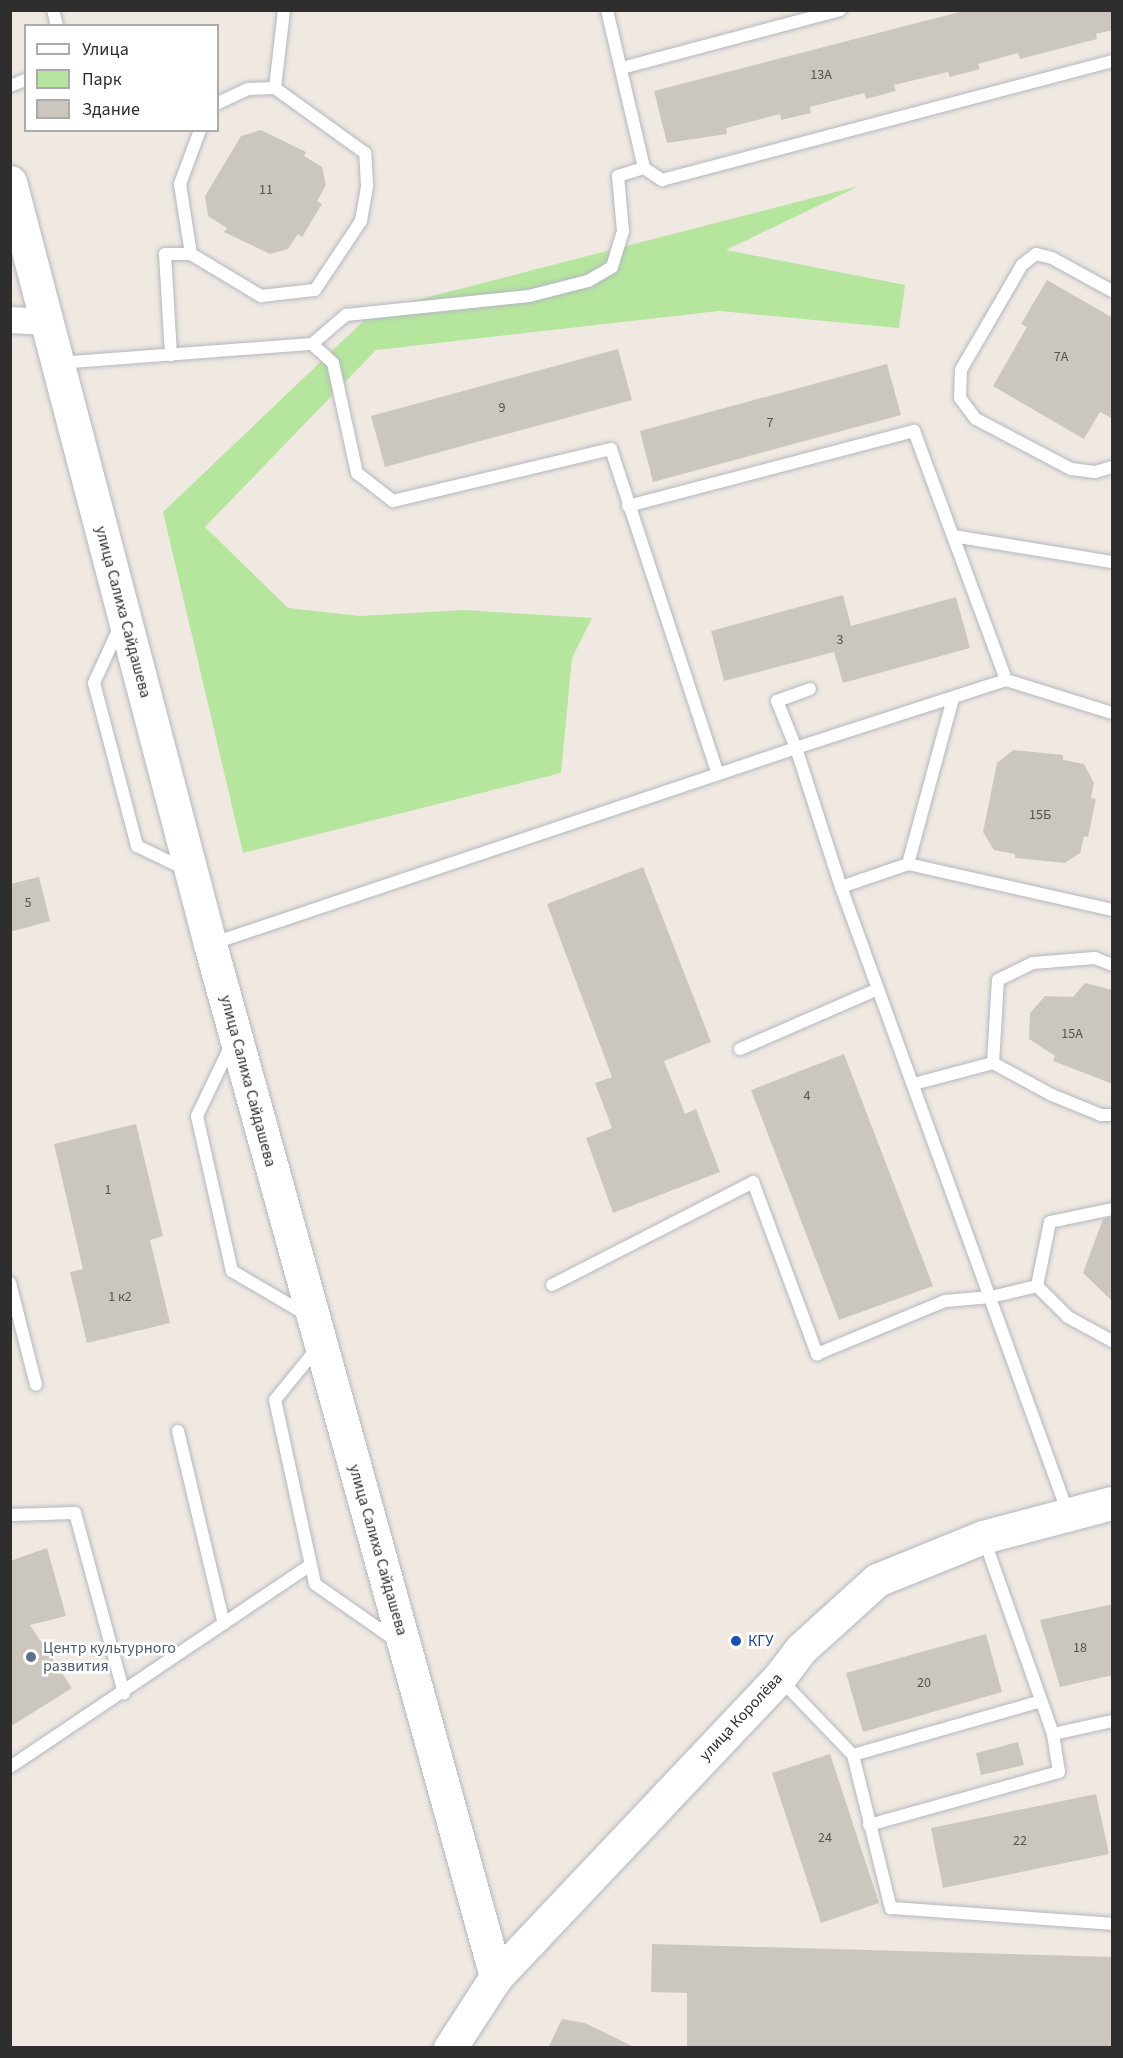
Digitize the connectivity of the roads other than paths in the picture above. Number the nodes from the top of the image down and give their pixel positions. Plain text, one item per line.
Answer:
1 (284, 10) edge
2 (607, 10) edge
3 (840, 10) edge
4 (1113, 61) edge
5 (622, 68) junction
6 (275, 87) junction
7 (219, 103) edge
8 (199, 132) edge
9 (644, 168) junction
10 (10, 182) edge
11 (191, 254) junction
12 (1113, 291) edge
13 (10, 320) edge
14 (47, 322) junction
15 (312, 344) junction
16 (171, 355) junction
17 (58, 363) junction
18 (1113, 467) edge
19 (628, 506) junction
20 (952, 536) junction
21 (1113, 562) edge
22 (124, 617) junction
23 (1006, 680) junction
24 (810, 689) dead end
25 (953, 698) junction
26 (1113, 713) edge
27 (796, 748) junction
28 (718, 774) junction
29 (908, 864) junction
30 (191, 873) junction
31 (841, 887) junction
32 (1113, 909) edge
33 (210, 944) junction
34 (1113, 965) edge
35 (878, 989) junction
36 (236, 1036) junction
37 (740, 1049) dead end
38 (993, 1063) junction
39 (914, 1084) junction
40 (1113, 1115) edge
41 (1113, 1209) edge
42 (10, 1283) edge
43 (552, 1285) dead end
44 (1037, 1286) junction
45 (991, 1297) junction
46 (317, 1332) junction
47 (1113, 1341) edge
48 (36, 1385) dead end
49 (178, 1431) dead end
50 (1113, 1503) edge
51 (1069, 1514) junction
52 (10, 1515) edge
53 (983, 1537) junction
54 (311, 1565) junction
55 (224, 1624) junction
56 (404, 1646) junction
57 (779, 1678) junction
58 (124, 1693) junction
59 (1041, 1701) junction
60 (1113, 1721) edge
61 (1053, 1734) junction
62 (853, 1755) junction
63 (10, 1767) edge
64 (870, 1825) junction
65 (1113, 1924) edge
66 (496, 1977) junction
67 (450, 2048) edge

1 - 6 lane
2 - 5 lane
3 - 5 lane
4 - 9 lane
5 - 9 lane
6 - 7 lane
6 - 11 lane
8 - 11 lane
9 - 15 lane
10 - 14 street, улица Салиха Сайдашева
11 - 16 lane
12 - 18 lane
13 - 14 street
14 - 17 street, улица Салиха Сайдашева
15 - 16 lane
15 - 19 lane
16 - 17 lane
17 - 22 street, улица Салиха Сайдашева
19 - 20 lane
19 - 28 lane
20 - 21 lane
20 - 23 lane
22 - 30 street, улица Салиха Сайдашева
22 - 30 lane
23 - 25 lane
23 - 26 lane
24 - 27 lane
25 - 27 lane
25 - 29 lane
27 - 28 lane
27 - 31 lane
28 - 33 lane
29 - 31 lane
29 - 32 lane
30 - 33 street, улица Салиха Сайдашева
31 - 35 lane
33 - 36 street, улица Салиха Сайдашева
34 - 38 lane
35 - 37 lane
35 - 39 lane
36 - 46 street, улица Салиха Сайдашева
36 - 46 lane
38 - 39 lane
38 - 40 lane
39 - 45 lane
41 - 44 lane
42 - 48 lane
43 - 45 lane
44 - 45 lane
44 - 47 lane
45 - 51 lane
46 - 54 lane
46 - 56 street, улица Салиха Сайдашева
49 - 55 lane
50 - 51 street, улица Королёва
51 - 53 street, улица Королёва
52 - 58 lane
53 - 57 street, улица Королёва
53 - 59 lane
54 - 55 lane
54 - 56 lane
55 - 58 lane
56 - 66 street, улица Салиха Сайдашева
57 - 62 lane
57 - 66 street, улица Королёва
58 - 63 lane
59 - 61 lane
59 - 62 lane
60 - 61 lane
61 - 64 lane
62 - 64 lane
64 - 65 lane
66 - 67 street, улица Королёва

